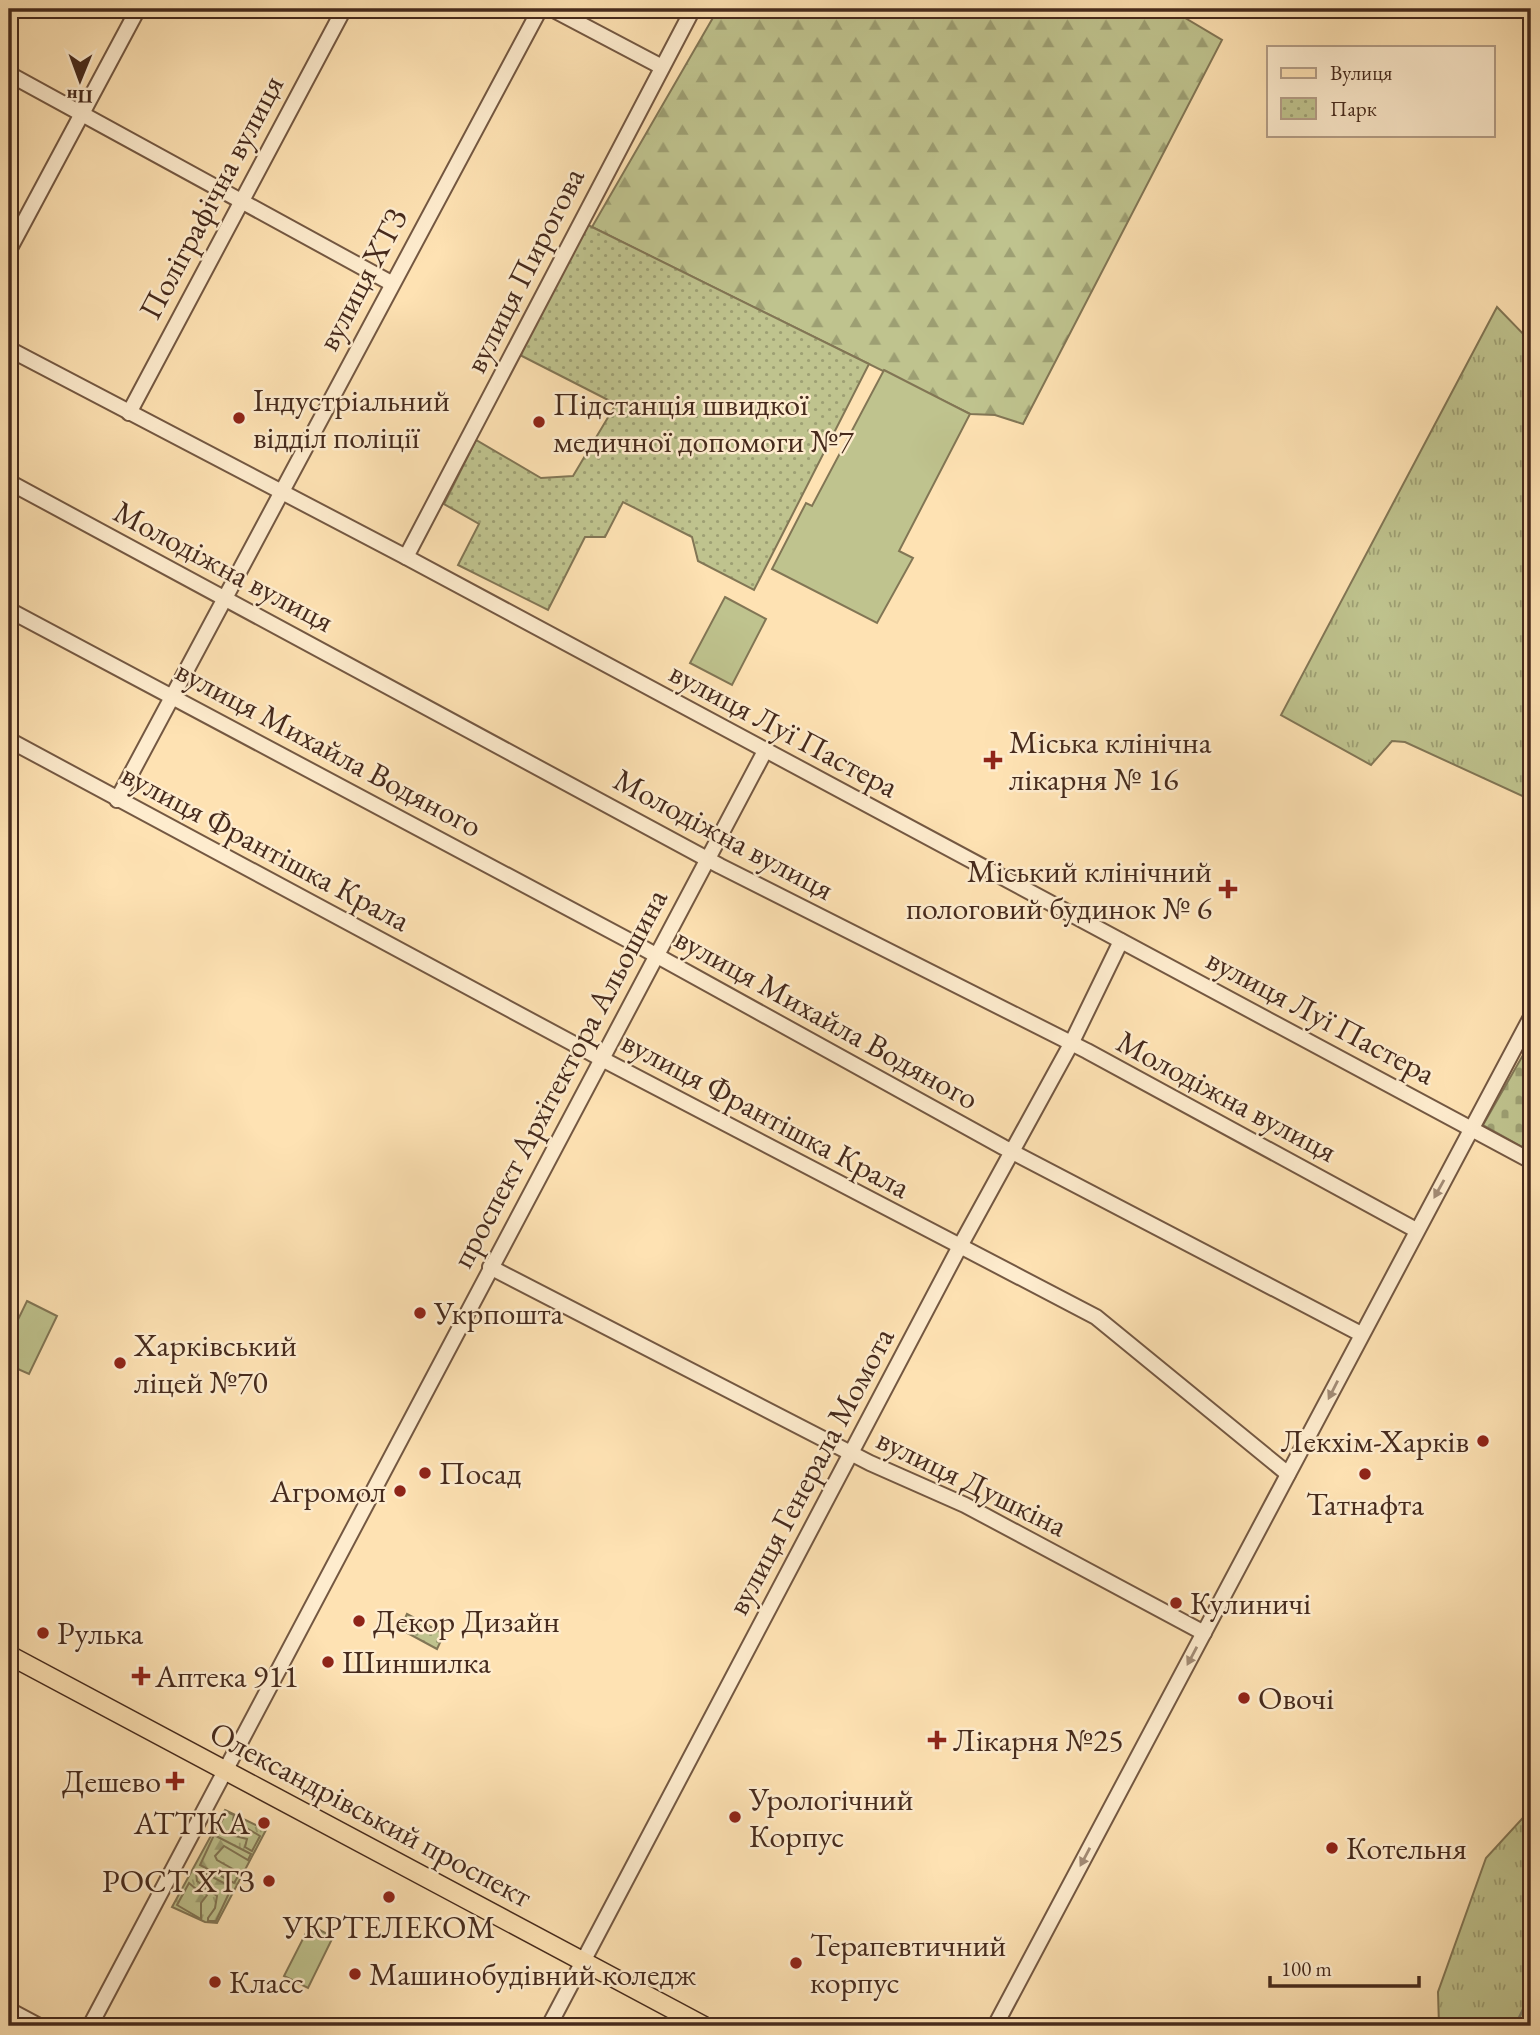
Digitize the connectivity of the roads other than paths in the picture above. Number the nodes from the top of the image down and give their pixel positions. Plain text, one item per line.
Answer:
1 (138, 9) edge
2 (344, 9) edge
3 (540, 9) edge
4 (552, 9) edge
5 (693, 9) edge
6 (662, 67) junction
7 (9, 74) edge
8 (82, 113) junction
9 (241, 199) junction
10 (9, 250) edge
11 (391, 283) junction
12 (9, 349) edge
13 (129, 413) junction
14 (9, 482) edge
15 (280, 492) junction
16 (406, 557) junction
17 (224, 598) junction
18 (9, 610) edge
19 (172, 695) junction
20 (9, 740) edge
21 (765, 751) junction
22 (117, 800) junction
23 (708, 859) junction
24 (1121, 941) junction
25 (656, 956) junction
26 (1531, 1017) edge
27 (1071, 1044) junction
28 (601, 1059) junction
29 (1472, 1129) junction
30 (1013, 1152) junction
31 (1531, 1161) edge
32 (1416, 1230) junction
33 (959, 1248) junction
34 (490, 1267) junction
35 (1361, 1334) junction
36 (851, 1453) junction
37 (1288, 1474) junction
38 (1204, 1633) junction
39 (9, 1655) edge
40 (226, 1770) junction
41 (584, 1961) junction
42 (9, 2010) edge
43 (39, 2026) edge
44 (90, 2026) edge
45 (549, 2026) edge
46 (704, 2026) edge
47 (995, 2026) edge

1 - 8 street
2 - 9 street, Поліграфічна вулиця
3 - 11 street, вулиця ХТЗ
4 - 6 street
5 - 6 street, вулиця Пирогова
6 - 16 street, вулиця Пирогова
7 - 8 street
8 - 9 street
8 - 10 street
9 - 11 street
9 - 13 street, Поліграфічна вулиця
11 - 15 street, вулиця ХТЗ
12 - 13 street, вулиця Луї Пастера
13 - 15 street, вулиця Луї Пастера
14 - 17 street, Молодіжна вулиця
15 - 16 street, вулиця Луї Пастера
15 - 17 street, вулиця ХТЗ
16 - 21 street, вулиця Луї Пастера
17 - 19 street, вулиця ХТЗ
17 - 23 street, Молодіжна вулиця
18 - 19 street, вулиця Михайла Водяного
19 - 22 street, вулиця ХТЗ
19 - 25 street, вулиця Михайла Водяного
20 - 22 street, вулиця Франтішка Крала
21 - 23 street, проспект Архітектора Альошина
21 - 24 street, вулиця Луї Пастера
22 - 28 street, вулиця Франтішка Крала
23 - 25 street, проспект Архітектора Альошина
23 - 27 street, Молодіжна вулиця
24 - 27 street, вулиця Генерала Момота
24 - 29 street, вулиця Луї Пастера
25 - 28 street, проспект Архітектора Альошина
25 - 30 street, вулиця Михайла Водяного
26 - 29 street
27 - 30 street, вулиця Генерала Момота
27 - 32 street, Молодіжна вулиця
28 - 33 street, вулиця Франтішка Крала
28 - 34 street, проспект Архітектора Альошина
29 - 31 street, вулиця Луї Пастера
29 -> 32 street
30 - 33 street, вулиця Генерала Момота
30 - 35 street, вулиця Михайла Водяного
32 - 35 street
33 - 36 street, вулиця Генерала Момота
33 - 37 street, вулиця Франтішка Крала
34 - 36 street, вулиця Душкіна
34 - 40 street, проспект Архітектора Альошина
35 -> 37 street
36 - 38 street, вулиця Душкіна
36 - 41 street, вулиця Генерала Момота
37 - 38 street
38 -> 47 street
39 - 40 main road, Олександрівський проспект
40 - 41 main road, Олександрівський проспект
40 - 44 street, проспект Архітектора Альошина
41 - 45 street, вулиця Генерала Момота
41 - 46 main road, Олександрівський проспект
42 - 43 street

